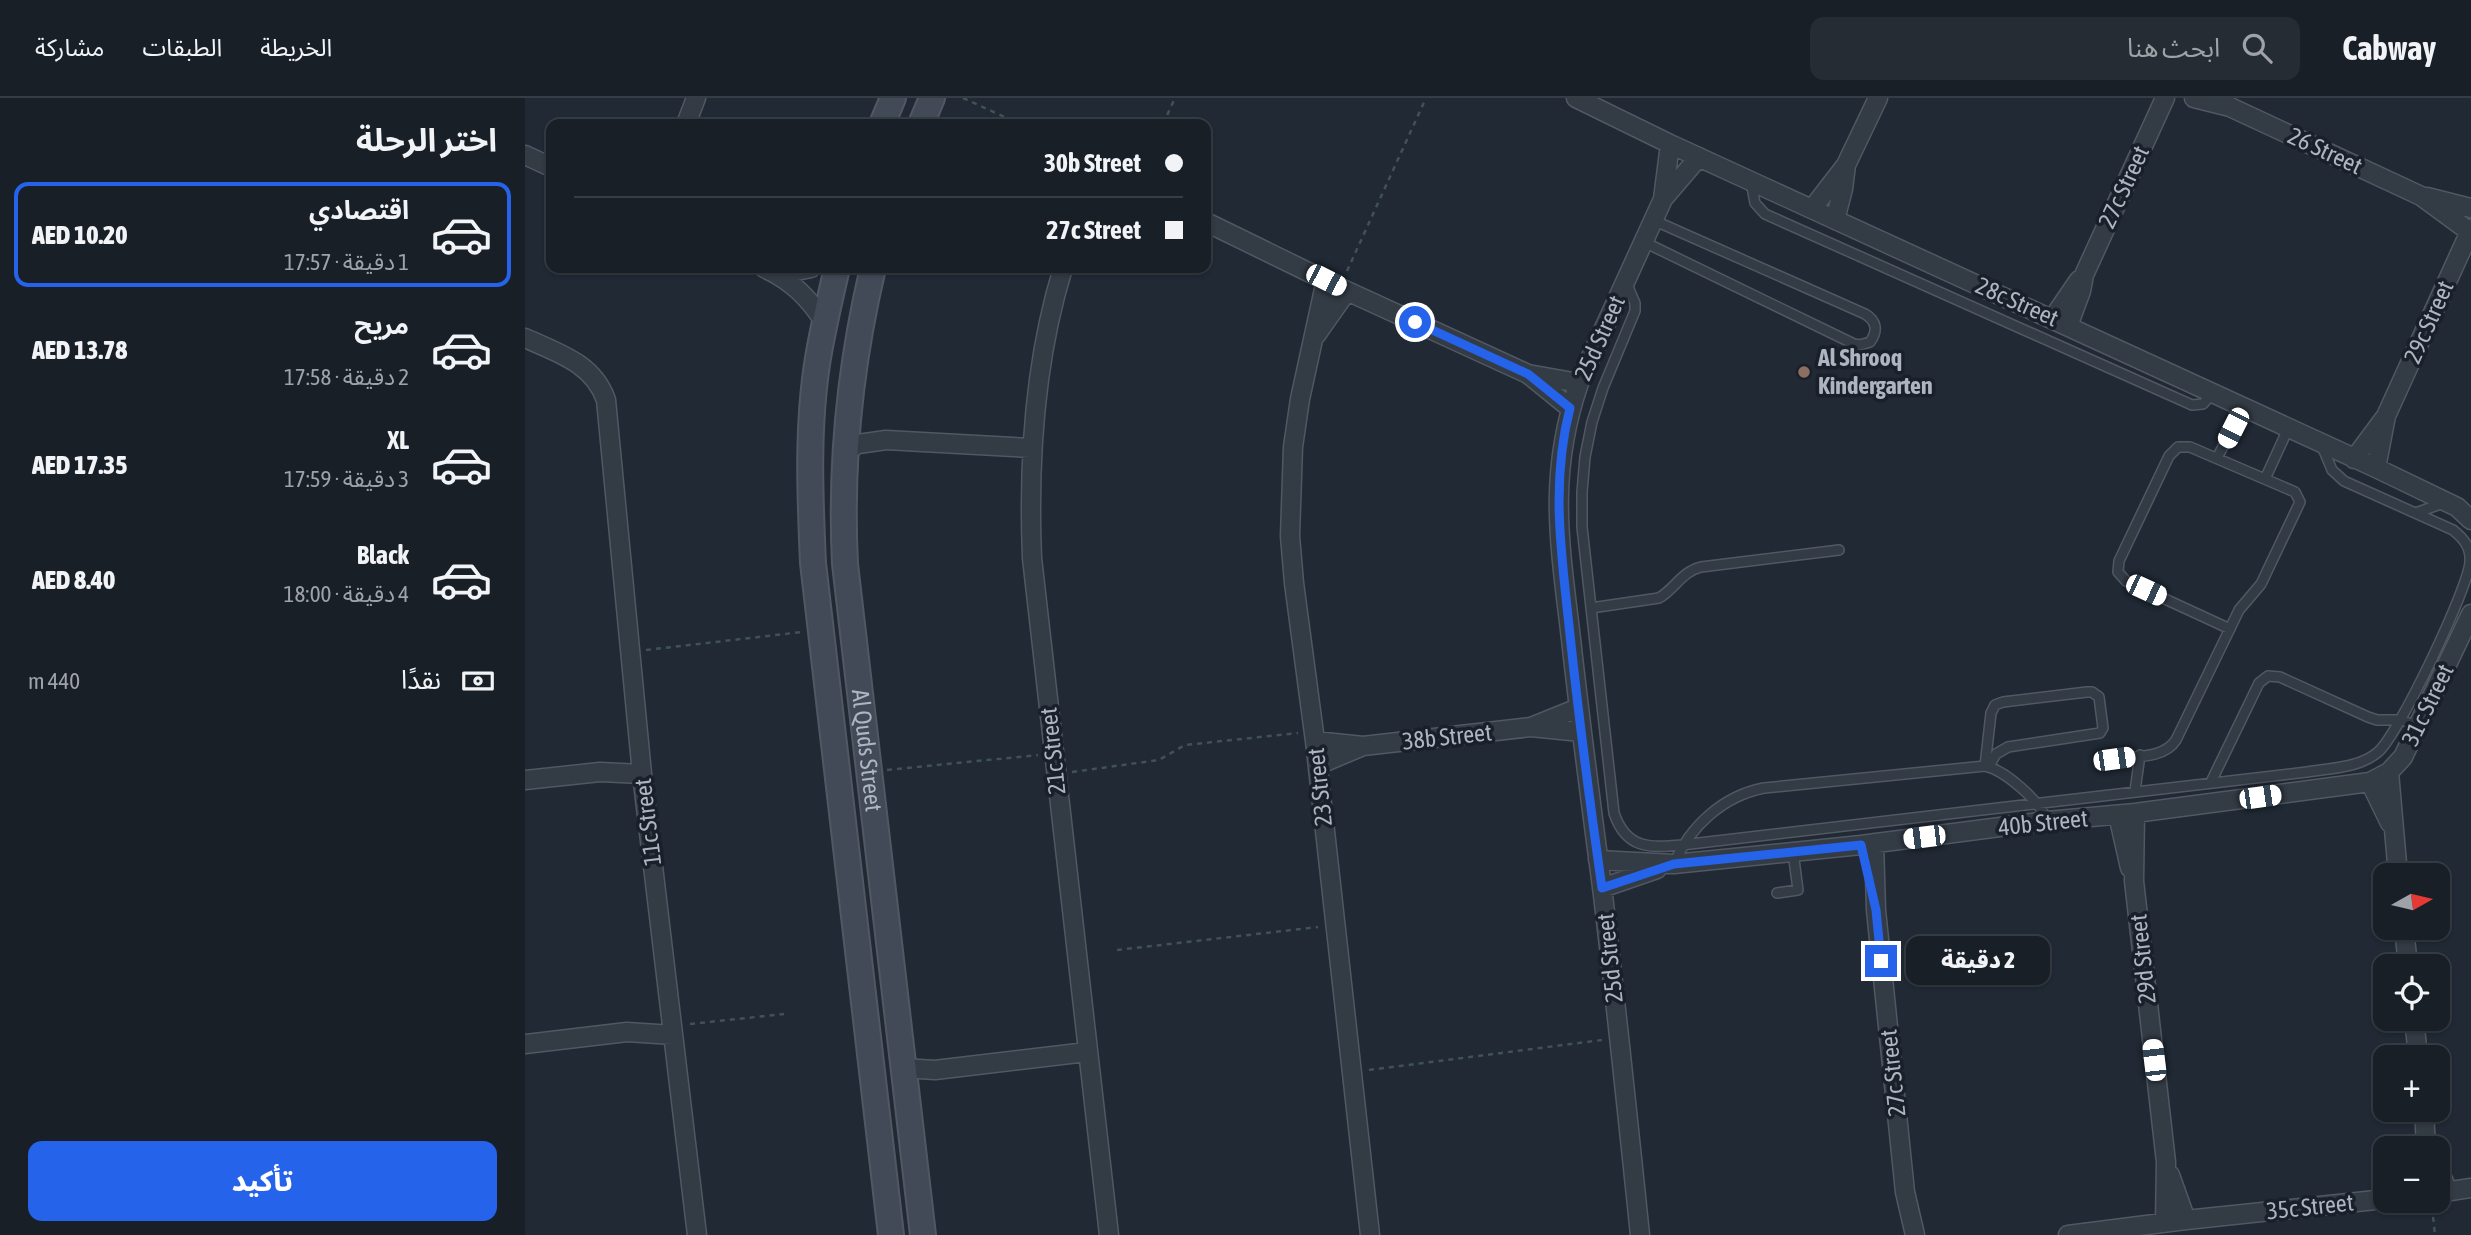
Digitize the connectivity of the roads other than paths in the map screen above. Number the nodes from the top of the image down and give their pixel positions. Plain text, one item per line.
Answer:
1 (696, 98) edge
2 (893, 98) edge
3 (932, 98) edge
4 (1576, 98) edge
5 (1878, 98) edge
6 (2165, 98) edge
7 (2194, 98) edge
8 (2224, 103) edge
9 (688, 119) edge
10 (884, 119) edge
11 (923, 119) edge
12 (1670, 144) junction
13 (525, 155) edge
14 (1699, 157) junction
15 (546, 165) edge
16 (1846, 165) junction
17 (1751, 181) junction
18 (2421, 195) junction
19 (1663, 199) junction
20 (2471, 208) edge
21 (1812, 209) junction
22 (1653, 220) junction
23 (1835, 220) junction
24 (1211, 224) edge
25 (2470, 231) edge
26 (1644, 242) junction
27 (772, 273) edge
28 (836, 273) edge
29 (872, 273) edge
30 (1062, 273) edge
31 (1626, 281) junction
32 (1337, 286) junction
33 (2061, 322) junction
34 (825, 323) junction
35 (525, 338) edge
36 (1528, 374) junction
37 (1579, 383) junction
38 (814, 394) junction
39 (2212, 394) junction
40 (1570, 408) junction
41 (2243, 408) junction
42 (2386, 416) junction
43 (2288, 429) junction
44 (2322, 444) junction
45 (1031, 448) junction
46 (844, 453) junction
47 (2217, 458) junction
48 (2354, 458) junction
49 (2376, 468) junction
50 (2265, 479) junction
51 (2458, 506) edge
52 (2416, 513) junction
53 (2471, 520) edge
54 (1839, 550) dead end
55 (845, 564) junction
56 (2471, 596) edge
57 (2458, 601) junction
58 (1591, 608) junction
59 (2471, 614) edge
60 (2230, 629) junction
61 (1578, 708) junction
62 (2410, 723) junction
63 (1531, 727) junction
64 (1581, 732) junction
65 (1315, 736) junction
66 (1363, 746) junction
67 (2140, 755) junction
68 (2403, 757) joint
69 (2114, 759) dead end
70 (1318, 765) junction
71 (1987, 766) junction
72 (641, 767) junction
73 (2389, 772) junction
74 (525, 780) edge
75 (2308, 781) junction
76 (2211, 782) junction
77 (2370, 782) junction
78 (2135, 791) junction
79 (1611, 794) junction
80 (2105, 796) junction
81 (1589, 798) junction
82 (2039, 803) junction
83 (2118, 815) junction
84 (2047, 821) junction
85 (2393, 831) junction
86 (1867, 844) junction
87 (1682, 845) junction
88 (1793, 852) junction
89 (1598, 860) junction
90 (2397, 863) edge
91 (1674, 864) junction
92 (1602, 888) junction
93 (1777, 893) dead end
94 (672, 1026) junction
95 (525, 1044) edge
96 (1087, 1052) junction
97 (903, 1068) junction
98 (2166, 1162) junction
99 (2471, 1188) edge
100 (2450, 1191) edge
101 (2373, 1200) edge
102 (2186, 1220) junction
103 (2165, 1222) junction
104 (697, 1235) edge
105 (891, 1235) edge
106 (923, 1235) edge
107 (1109, 1235) edge
108 (1370, 1235) edge
109 (1640, 1235) edge
110 (1915, 1235) edge
111 (2068, 1235) edge

1 - 9 street
2 - 10 main road
3 - 11 main road
4 - 12 street, 28c Street
5 - 16 street
6 - 33 street, 27c Street
7 - 8 street, 26 Street
8 - 18 street, 26 Street
12 - 14 street, 28c Street
12 - 19 street, 25d Street
13 - 15 street
14 - 17 street, 28c Street
14 - 19 street, 25d Street
16 - 21 street
16 - 23 street
17 - 21 street, 28c Street
17 - 39 lane
18 - 20 street, 26 Street
18 - 25 street, 26 Street
19 - 22 street, 25d Street
21 - 23 street, 28c Street
22 - 26 street, 25d Street
22 - 26 lane
23 - 33 street, 28c Street
24 - 32 street
25 - 42 street, 29c Street
26 - 31 street, 25d Street
27 - 34 street
28 - 34 main road, Al Quds Street
29 - 46 main road, Al Quds Street
30 - 45 street, 21c Street
31 - 37 street, 25d Street
31 - 58 lane
32 - 36 street
32 - 65 street, 23 Street
33 - 39 street, 28c Street
34 - 38 main road, Al Quds Street
35 - 72 street, 11c Street
36 - 37 street
36 - 40 street
37 - 40 street, 25d Street
38 - 55 main road
38 - 105 main road, Al Quds Street
39 - 41 street, 28c Street
40 - 61 street, 25d Street
41 - 43 street, 28c Street
41 - 47 lane
42 - 48 street, 29c Street
42 - 49 street, 29c Street
43 - 44 street, 28c Street
43 - 50 lane
44 - 48 street, 28c Street
44 - 52 lane
45 - 46 street
45 - 96 street, 21c Street
46 - 55 main road, Al Quds Street
47 - 50 lane
47 - 60 lane
48 - 49 street, 28c Street
49 - 51 street, 28c Street
50 - 60 lane
51 - 52 lane
51 - 53 street, 28c Street
52 - 57 lane
54 - 58 lane
55 - 97 main road, Al Quds Street
56 - 57 lane
57 - 62 lane
58 - 79 lane
59 - 62 street, 31c Street
60 - 67 lane
61 - 63 street, 38b Street
61 - 64 street, 25d Street
62 - 68 street, 31c Street
62 - 75 lane
62 - 76 lane
63 - 64 street, 38b Street
63 - 66 street, 38b Street
64 - 81 street, 25d Street
65 - 66 street, 38b Street
65 - 70 street, 23 Street
66 - 70 street, 38b Street
67 - 69 lane
67 - 78 lane
68 - 73 street, 40b Street
70 - 108 street, 23 Street
71 - 71 lane
71 - 82 lane
71 - 87 lane
72 - 74 street
72 - 94 street, 11c Street
73 - 77 street, 40b Street
73 - 85 street, 31c Street
75 - 76 lane
75 - 77 street, 40b Street
75 - 83 street, 40b Street
76 - 78 lane
77 - 85 street, 31c Street
78 - 80 lane
79 - 81 lane
79 - 87 lane
80 - 82 lane
80 - 83 lane
81 - 89 street, 25d Street
82 - 84 lane
82 - 87 lane
83 - 84 street, 40b Street
83 - 98 street, 29d Street
84 - 86 street, 40b Street
85 - 90 street, 31c Street
86 - 88 street, 40b Street
86 - 110 street, 27c Street
87 - 91 lane
88 - 91 street, 40b Street
88 - 93 lane
89 - 91 street, 40b Street
89 - 92 street, 25d Street
91 - 92 street, 40b Street
92 - 109 street, 25d Street
94 - 95 street
94 - 104 street, 11c Street
96 - 97 street
96 - 107 street, 21c Street
97 - 106 main road, Al Quds Street
98 - 102 street, 29d Street
98 - 103 street, 29d Street
99 - 100 street
101 - 102 street, 35c Street
102 - 103 street, 35c Street
103 - 111 street, 35c Street

